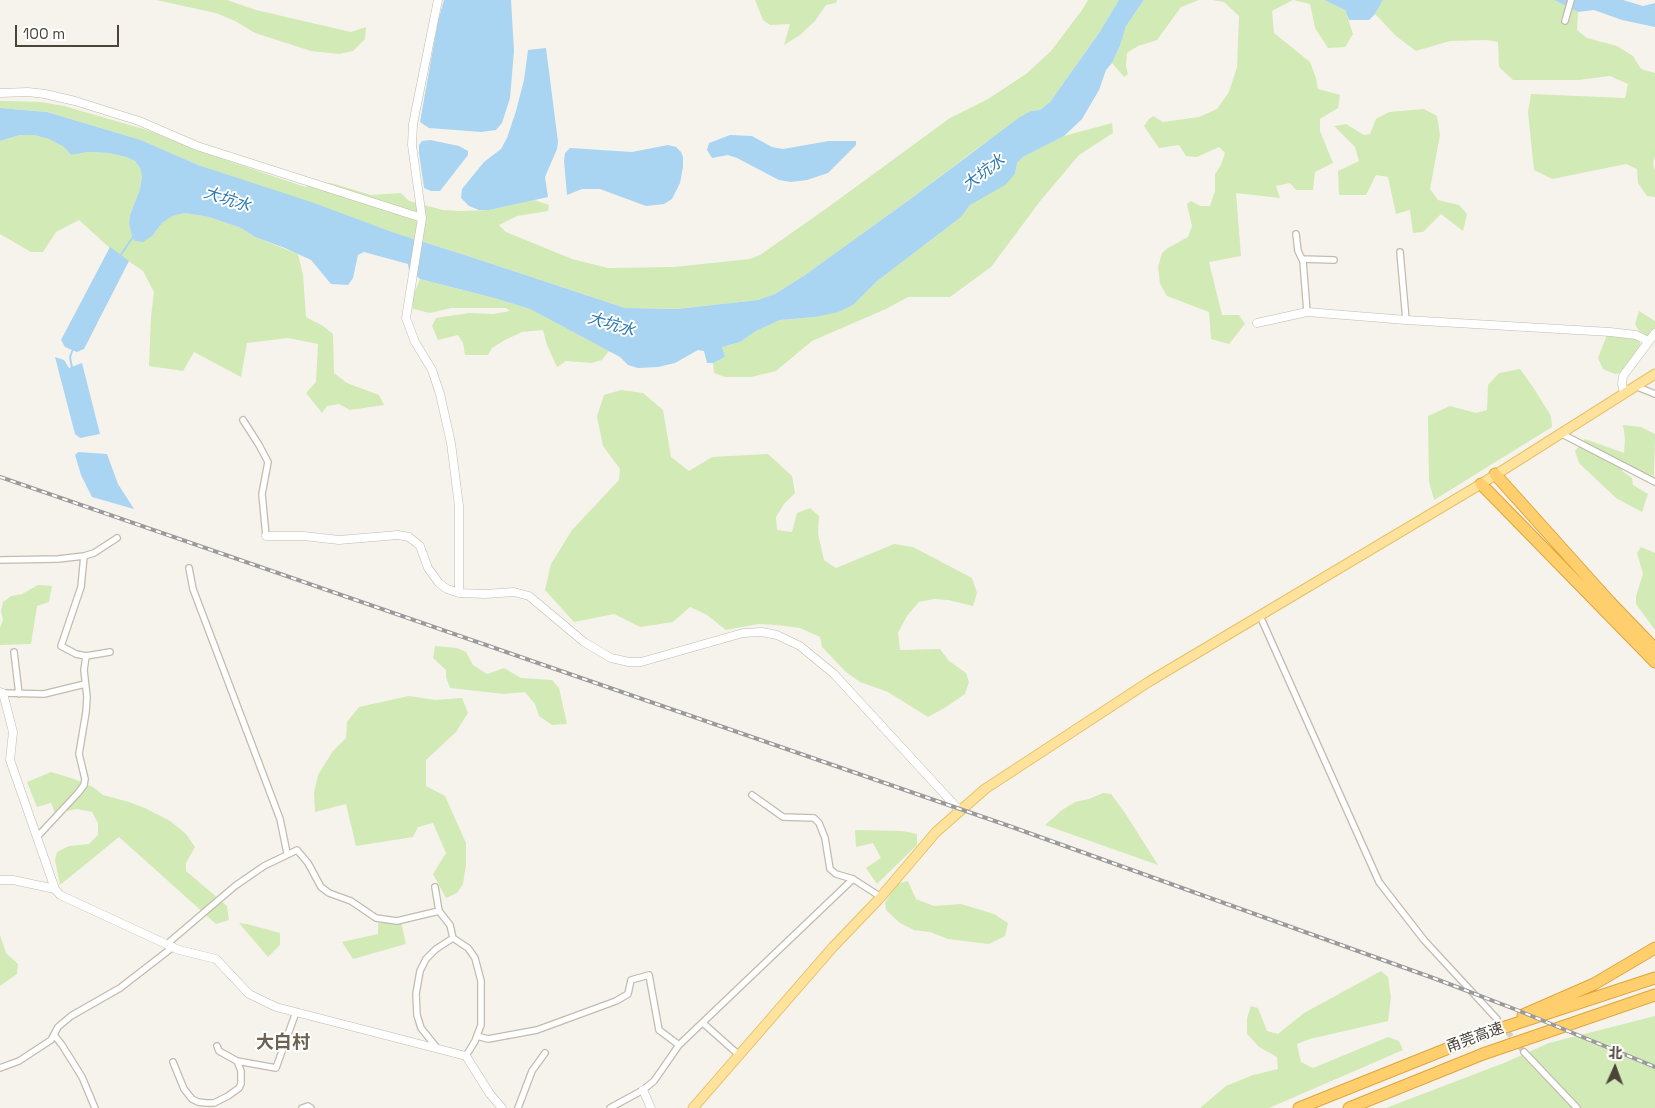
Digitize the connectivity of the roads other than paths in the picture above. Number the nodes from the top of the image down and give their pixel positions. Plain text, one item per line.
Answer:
1 (438, 0) edge
2 (1571, 0) edge
3 (1565, 21) dead end
4 (0, 93) edge
5 (422, 218) junction
6 (1296, 234) dead end
7 (1400, 252) dead end
8 (1302, 259) junction
9 (1334, 260) dead end
10 (1307, 312) junction
11 (1406, 320) junction
12 (1257, 324) dead end
13 (1655, 333) edge
14 (1648, 341) junction
15 (1655, 374) edge
16 (1636, 386) junction
17 (1624, 393) junction
18 (1655, 394) edge
19 (243, 420) dead end
20 (1560, 433) junction
21 (1495, 474) junction
22 (1655, 482) edge
23 (1482, 484) junction
24 (266, 536) joint
25 (117, 538) dead end
26 (84, 556) junction
27 (0, 560) edge
28 (189, 568) dead end
29 (459, 593) junction
30 (1260, 616) junction
31 (1655, 649) edge
32 (14, 652) dead end
33 (110, 652) dead end
34 (86, 656) junction
35 (1655, 662) edge
36 (85, 684) junction
37 (1, 693) edge
38 (18, 694) junction
39 (752, 795) dead end
40 (960, 811) junction
41 (37, 837) junction
42 (287, 853) junction
43 (853, 879) junction
44 (0, 880) edge
45 (435, 887) dead end
46 (55, 889) junction
47 (880, 897) junction
48 (439, 911) junction
49 (453, 938) junction
50 (170, 946) junction
51 (1655, 948) edge
52 (1655, 978) edge
53 (1655, 995) edge
54 (296, 1012) junction
55 (1497, 1019) tunnel mouth
56 (703, 1023) junction
57 (1484, 1034) junction
58 (54, 1035) junction
59 (477, 1036) junction
60 (679, 1045) junction
61 (217, 1046) dead end
62 (438, 1050) junction
63 (1524, 1052) tunnel mouth
64 (545, 1053) dead end
65 (739, 1055) junction
66 (466, 1056) junction
67 (237, 1060) junction
68 (173, 1062) dead end
69 (0, 1068) edge
70 (643, 1090) junction
71 (216, 1105) edge
72 (95, 1108) edge
73 (302, 1108) edge
74 (311, 1108) edge
75 (502, 1108) edge
76 (518, 1108) edge
77 (610, 1108) edge
78 (651, 1108) edge
79 (693, 1108) edge
80 (1299, 1108) edge
81 (1349, 1108) edge
82 (1577, 1108) edge

1 - 5 street
2 - 3 street
4 - 5 street
5 - 29 street
6 - 8 street
7 - 11 street
8 - 9 street
8 - 10 street
10 - 11 street
10 - 12 street
11 - 14 street
13 - 14 street
14 - 17 street
15 - 16 main road
16 - 17 main road
16 - 18 street
17 - 20 main road
19 - 24 street
20 - 21 main road
20 - 22 street
21 - 23 main road
21 - 31 highway
23 - 30 main road
23 - 35 highway
24 - 29 street
25 - 26 street
26 - 27 street
26 - 34 street
28 - 42 street
29 - 40 street
30 - 40 main road
30 - 55 street
32 - 38 street
33 - 34 street
34 - 36 street
36 - 38 street
36 - 41 street
37 - 38 street
37 - 41 street
39 - 43 street
40 - 47 main road
41 - 46 street
42 - 48 street
42 - 50 street
43 - 47 street
43 - 56 street
44 - 46 street
45 - 48 street
46 - 50 street
47 - 65 main road
48 - 49 street
49 - 59 street
49 - 62 street
50 - 54 street
50 - 58 street
51 - 57 highway
52 - 57 highway, 甬莞高速
53 - 81 highway, 甬莞高速
54 - 62 street
54 - 67 street
56 - 60 street
56 - 65 street
57 - 80 highway, 甬莞高速
58 - 69 street
58 - 72 street
59 - 60 street
59 - 66 street
60 - 70 street
61 - 67 street
62 - 66 street
63 - 82 street
64 - 76 street
65 - 79 main road
66 - 75 street
67 - 71 street
68 - 71 street
70 - 77 street
70 - 78 street
73 - 74 street

